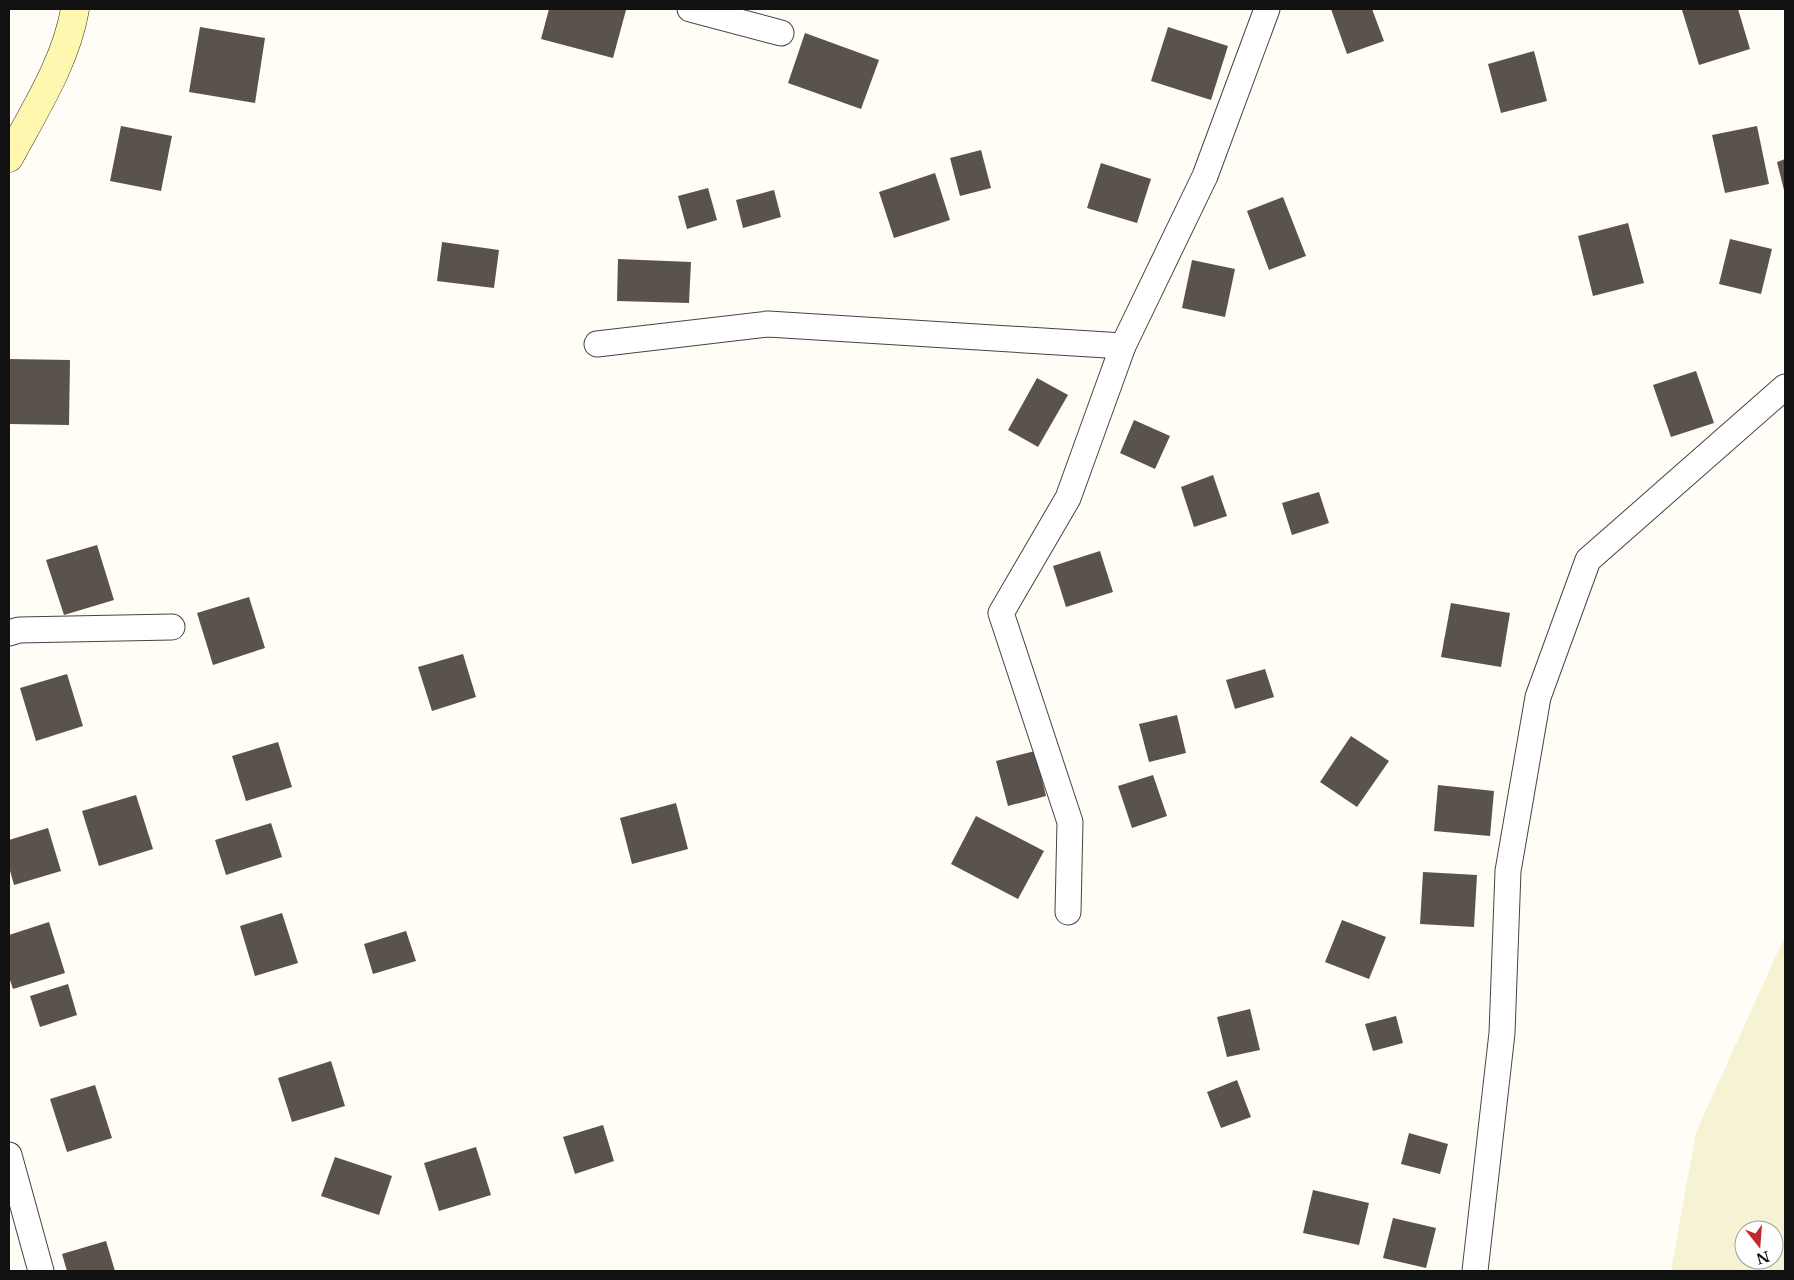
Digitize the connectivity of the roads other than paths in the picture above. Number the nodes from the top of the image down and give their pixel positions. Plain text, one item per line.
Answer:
1 (75, 9) edge
2 (690, 9) edge
3 (1267, 9) edge
4 (781, 33) dead end
5 (9, 158) edge
6 (597, 344) dead end
7 (1123, 346) junction
8 (1785, 387) edge
9 (172, 627) dead end
10 (9, 633) edge
11 (1068, 912) dead end
12 (9, 1155) edge
13 (41, 1271) edge
14 (1475, 1271) edge

1 - 5 main road
2 - 4 street
3 - 7 street
6 - 7 street
7 - 11 street
8 - 14 street
9 - 10 street
12 - 13 street

